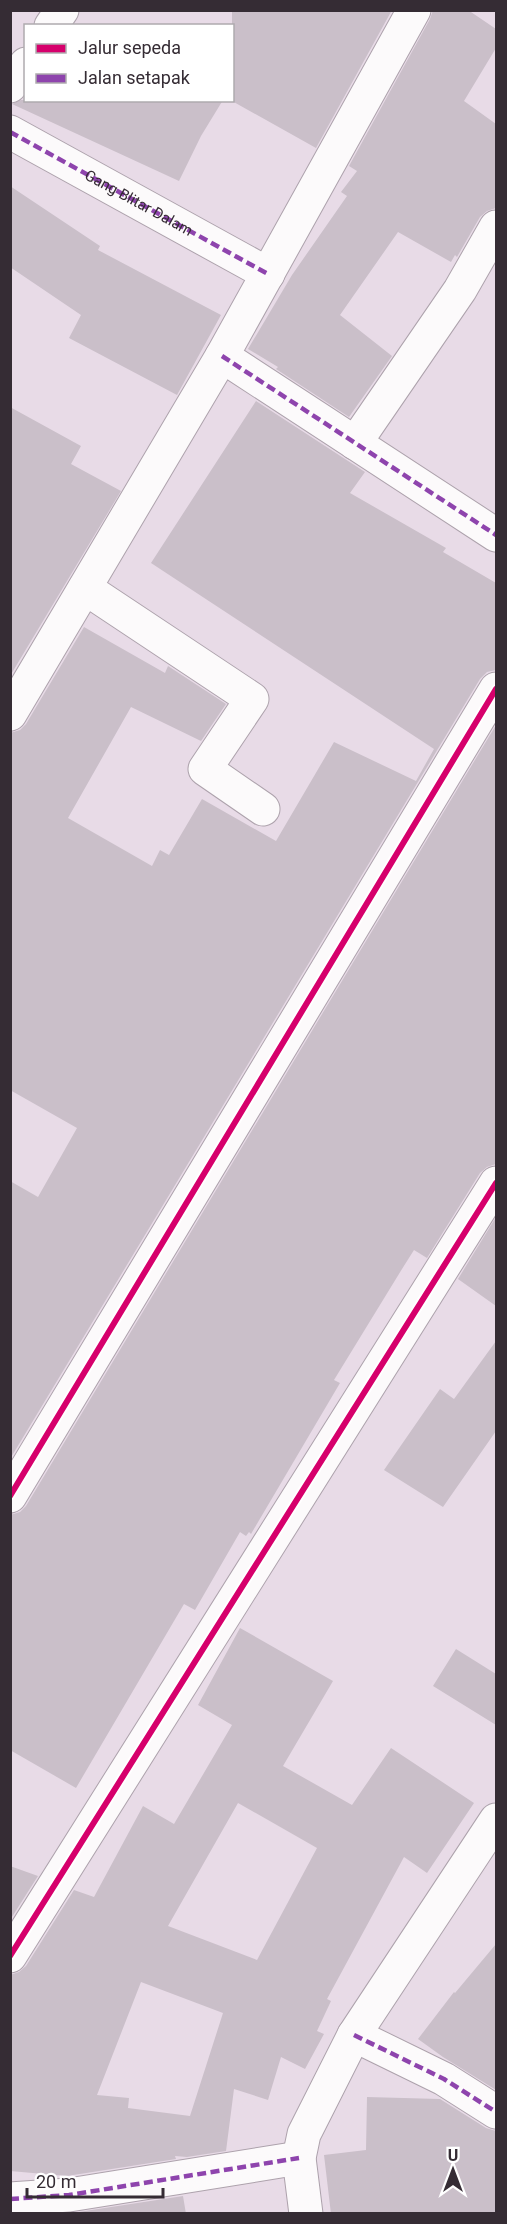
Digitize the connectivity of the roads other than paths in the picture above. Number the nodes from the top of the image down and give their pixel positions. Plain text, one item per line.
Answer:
1 (62, 10) edge
2 (414, 10) edge
3 (52, 24) edge
4 (24, 67) edge
5 (10, 86) edge
6 (10, 132) edge
7 (496, 227) edge
8 (267, 274) junction
9 (222, 356) junction
10 (355, 443) junction
11 (496, 535) edge
12 (85, 588) junction
13 (496, 689) edge
14 (10, 714) edge
15 (263, 809) dead end
16 (496, 1183) edge
17 (10, 1496) edge
18 (496, 1820) edge
19 (10, 1956) edge
20 (354, 2035) junction
21 (496, 2112) edge
22 (299, 2158) junction
23 (10, 2199) edge
24 (306, 2214) edge

1 - 3 street
2 - 8 street
4 - 5 street
6 - 8 street, Gang Blitar Dalam
7 - 10 street
8 - 9 street
9 - 10 street
9 - 12 street
10 - 11 street
12 - 14 street
12 - 15 street
13 - 17 street
16 - 19 street
18 - 20 street
20 - 21 street
20 - 22 street
22 - 23 street
22 - 24 street

